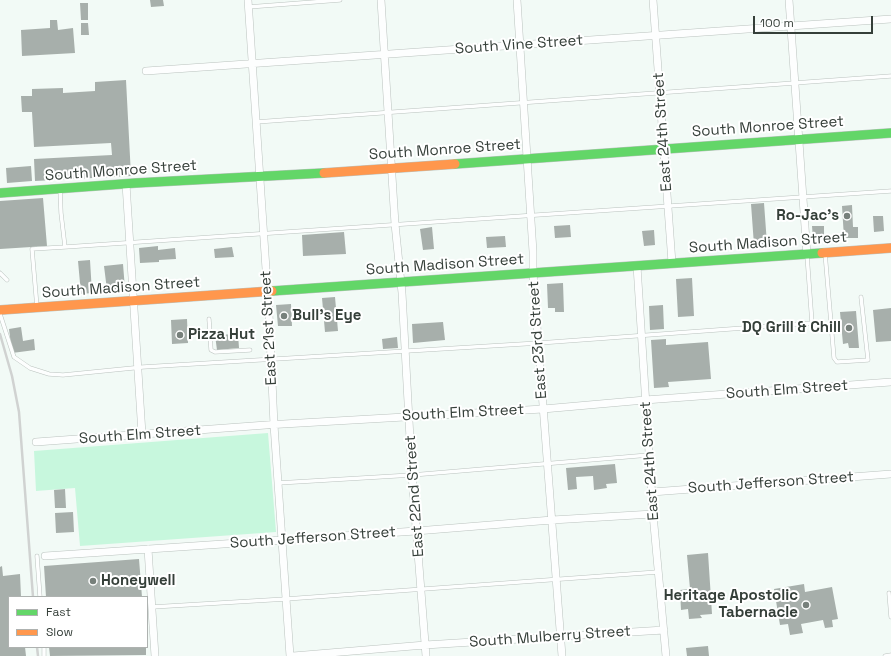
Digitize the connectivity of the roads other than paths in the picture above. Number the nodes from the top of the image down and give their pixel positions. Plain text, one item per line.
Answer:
1 (340, 0) edge
2 (381, 0) edge
3 (517, 0) edge
4 (653, 0) edge
5 (789, 0) edge
6 (248, 4) edge
7 (891, 19) edge
8 (791, 26) junction
9 (656, 35) junction
10 (520, 45) junction
11 (385, 54) junction
12 (252, 63) junction
13 (146, 71) dead end
14 (891, 76) edge
15 (795, 84) junction
16 (660, 93) junction
17 (523, 103) junction
18 (387, 112) junction
19 (256, 122) junction
20 (891, 132) edge
21 (799, 139) junction
22 (664, 148) junction
23 (527, 158) junction
24 (391, 168) junction
25 (260, 177) junction
26 (126, 184) junction
27 (60, 189) junction
28 (891, 191) edge
29 (0, 193) edge
30 (803, 198) junction
31 (668, 206) junction
32 (531, 216) junction
33 (395, 224) junction
34 (264, 234) junction
35 (130, 243) junction
36 (65, 247) junction
37 (891, 248) edge
38 (825, 253) junction
39 (807, 255) junction
40 (672, 263) junction
41 (637, 266) junction
42 (0, 273) edge
43 (533, 273) junction
44 (7, 280) dead end
45 (400, 282) junction
46 (268, 292) junction
47 (861, 297) dead end
48 (134, 301) junction
49 (37, 308) junction
50 (0, 310) edge
51 (0, 314) edge
52 (209, 319) dead end
53 (641, 335) junction
54 (539, 343) junction
55 (250, 350) dead end
56 (405, 351) junction
57 (272, 359) junction
58 (138, 368) junction
59 (891, 382) edge
60 (645, 400) junction
61 (543, 409) junction
62 (410, 416) junction
63 (274, 425) junction
64 (142, 434) junction
65 (36, 442) dead end
66 (649, 455) junction
67 (547, 464) junction
68 (891, 474) edge
69 (412, 475) junction
70 (278, 483) junction
71 (652, 492) junction
72 (653, 514) junction
73 (552, 520) junction
74 (416, 531) junction
75 (283, 540) junction
76 (148, 549) junction
77 (37, 556) dead end
78 (45, 556) dead end
79 (658, 572) junction
80 (556, 579) junction
81 (422, 589) junction
82 (889, 593) dead end
83 (40, 596) edge
84 (286, 599) junction
85 (152, 607) junction
86 (891, 617) edge
87 (664, 630) junction
88 (561, 637) junction
89 (425, 645) junction
90 (891, 655) edge
91 (155, 656) edge
92 (291, 656) edge
93 (426, 656) edge
94 (562, 656) edge
95 (666, 656) edge
96 (885, 656) edge

1 - 6 lane
2 - 11 street, East 22nd Street
3 - 10 street, East 23rd Street
4 - 9 street, East 24th Street
5 - 8 street
6 - 12 street, East 21st Street
7 - 8 street, South Vine Street
8 - 9 street, South Vine Street
8 - 15 street
9 - 10 street, South Vine Street
9 - 16 street, East 24th Street
10 - 11 street, South Vine Street
10 - 17 street, East 23rd Street
11 - 12 street, South Vine Street
11 - 18 street, East 22nd Street
12 - 13 street, South Vine Street
12 - 19 street, East 21st Street
14 - 15 lane
15 - 16 lane
15 - 21 street
16 - 17 lane
16 - 22 street, East 24th Street
17 - 18 lane
17 - 23 street, East 23rd Street
18 - 19 lane
18 - 24 street, East 22nd Street
19 - 25 street, East 21st Street
20 - 21 main road, South Monroe Street
21 - 22 main road, South Monroe Street
21 - 30 street
22 - 23 main road, South Monroe Street
22 - 31 street, East 24th Street
23 - 24 main road, South Monroe Street
23 - 32 street, East 23rd Street
24 - 25 main road, South Monroe Street
24 - 33 street, East 22nd Street
25 - 26 main road, South Monroe Street
25 - 34 street, East 21st Street
26 - 27 main road, South Monroe Street
26 - 35 street
27 - 29 main road, South Monroe Street
27 - 36 lane
28 - 30 lane
30 - 31 lane
30 - 39 street
31 - 32 lane
31 - 40 street, East 24th Street
32 - 33 lane
32 - 43 street, East 23rd Street
33 - 34 lane
33 - 45 street, East 22nd Street
34 - 35 lane
34 - 46 street, East 21st Street
35 - 36 lane
35 - 48 street
36 - 49 lane
37 - 38 main road, South Madison Street
38 - 39 main road, South Madison Street
38 - 47 lane
39 - 40 main road, South Madison Street
39 - 53 lane
40 - 41 main road, South Madison Street
41 - 43 main road, South Madison Street
41 - 53 street, East 24th Street
42 - 44 lane
43 - 45 main road, South Madison Street
43 - 54 street, East 23rd Street
45 - 46 main road, South Madison Street
45 - 56 street, East 22nd Street
46 - 48 main road, South Madison Street
46 - 57 street, East 21st Street
48 - 49 main road, South Madison Street
48 - 58 street
49 - 50 main road, South Madison Street
51 - 58 lane
52 - 55 lane
53 - 54 lane
53 - 60 street, East 24th Street
54 - 56 lane
54 - 61 street, East 23rd Street
56 - 57 lane
56 - 62 street, East 22nd Street
57 - 58 lane
57 - 63 street, East 21st Street
58 - 64 street
59 - 60 street, South Elm Street
60 - 61 street, South Elm Street
60 - 66 street, East 24th Street
61 - 62 street, South Elm Street
61 - 67 street, East 23rd Street
62 - 63 street, South Elm Street
62 - 69 street, East 22nd Street
63 - 64 street, South Elm Street
63 - 70 street, East 21st Street
64 - 65 street, South Elm Street
66 - 67 lane
66 - 71 street, East 24th Street
67 - 69 lane
67 - 73 street, East 23rd Street
68 - 71 street, South Jefferson Street
69 - 70 lane
69 - 74 street, East 22nd Street
70 - 75 street, East 21st Street
71 - 72 street, East 24th Street
72 - 73 street, South Jefferson Street
72 - 79 street, East 24th Street
73 - 74 street, South Jefferson Street
73 - 80 street, East 23rd Street
74 - 75 street, South Jefferson Street
74 - 81 street, East 22nd Street
75 - 76 street, South Jefferson Street
75 - 84 street, East 21st Street
76 - 78 street, South Jefferson Street
76 - 85 street
77 - 83 lane
79 - 80 lane
79 - 87 street, East 24th Street
80 - 81 lane
80 - 88 street, East 23rd Street
81 - 84 lane
81 - 89 street, East 22nd Street
82 - 86 lane
84 - 85 lane
84 - 92 street, East 21st Street
85 - 91 street
87 - 88 street, South Mulberry Street
87 - 95 street, East 24th Street
88 - 89 street, South Mulberry Street
88 - 94 street, East 23rd Street
89 - 92 street, South Mulberry Street
89 - 93 street, East 22nd Street
90 - 96 lane

